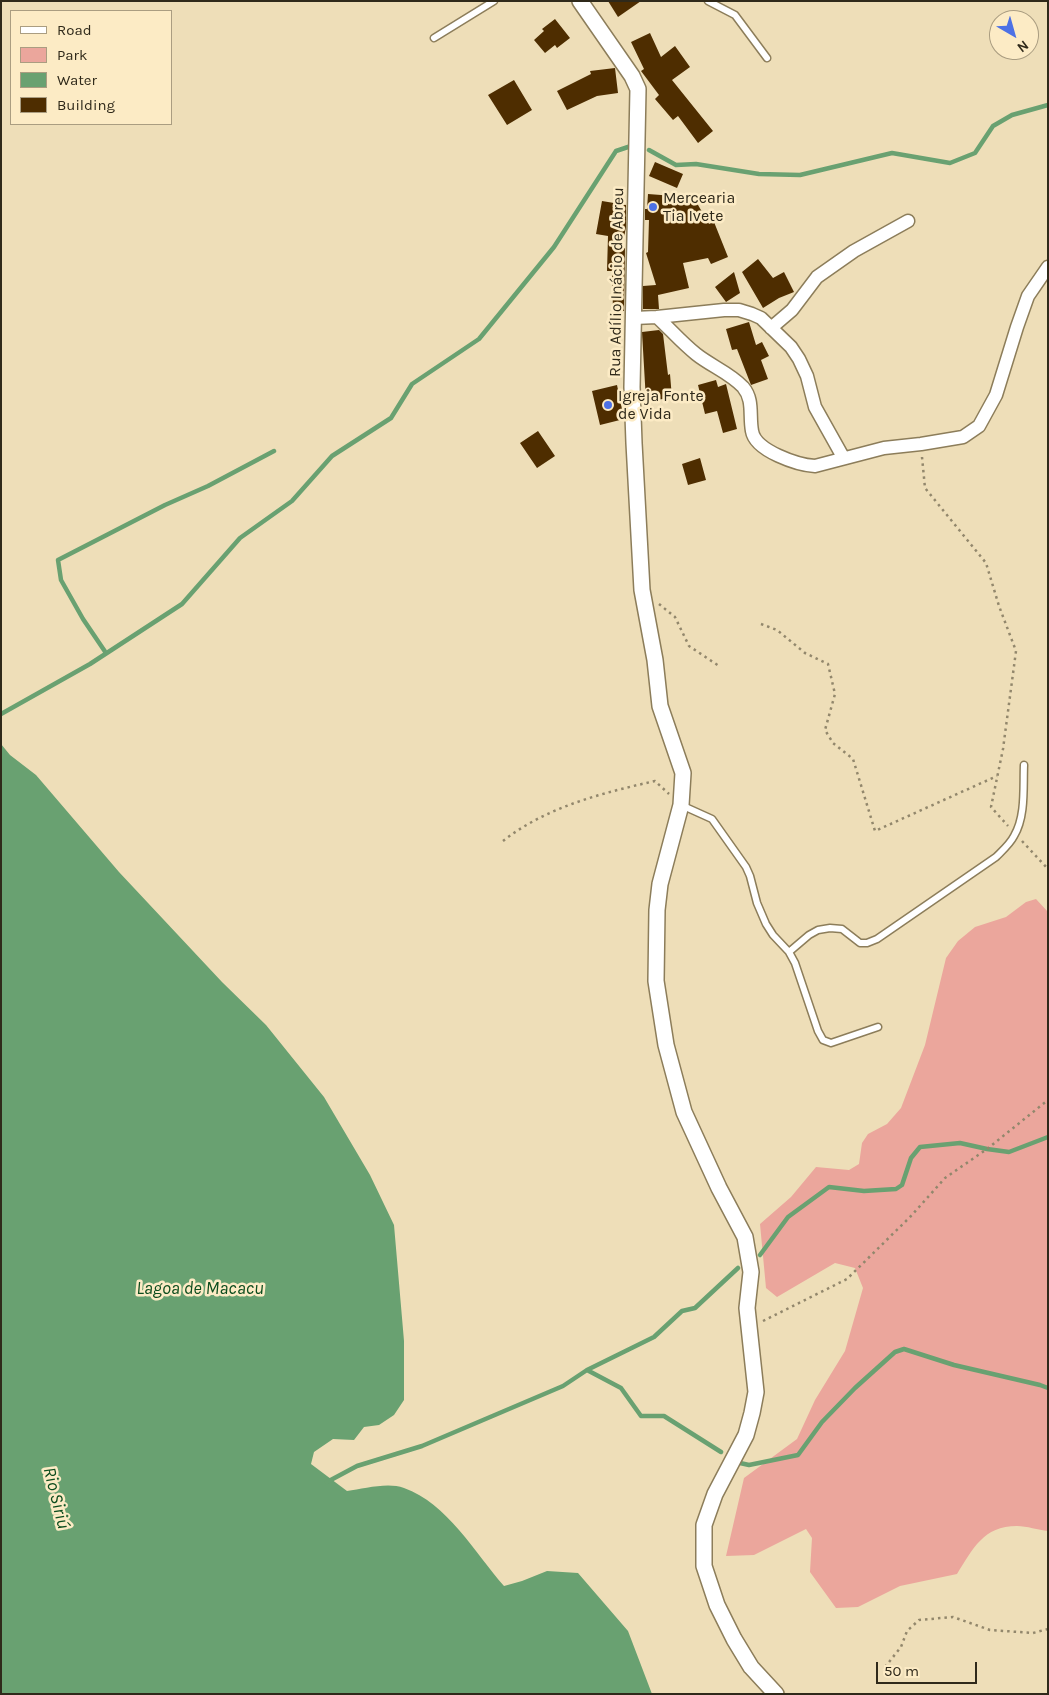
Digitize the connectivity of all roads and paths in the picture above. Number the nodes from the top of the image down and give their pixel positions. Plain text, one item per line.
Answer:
1 (494, 1) edge
2 (580, 1) edge
3 (708, 1) edge
4 (434, 38) dead end
5 (766, 58) dead end
6 (908, 221) dead end
7 (1048, 268) edge
8 (657, 317) junction
9 (634, 318) junction
10 (771, 328) junction
11 (921, 444) junction
12 (843, 458) junction
13 (642, 590) junction
14 (761, 624) dead end
15 (719, 666) dead end
16 (1024, 765) dead end
17 (997, 776) junction
18 (681, 805) junction
19 (1015, 834) junction
20 (503, 841) dead end
21 (1043, 862) junction
22 (1048, 864) edge
23 (1048, 869) edge
24 (789, 952) junction
25 (878, 1027) dead end
26 (1048, 1100) edge
27 (748, 1328) junction
28 (1048, 1629) edge
29 (885, 1667) dead end
30 (776, 1694) edge

1 - 4 lane
2 - 9 street, Rua Adílio Inácio de Abreu
3 - 5 lane
6 - 10 street
7 - 11 street
8 - 9 street
8 - 10 street
8 - 12 street
9 - 13 street, Rua Adílio Inácio de Abreu
10 - 12 street
11 - 12 street
11 - 17 path
13 - 15 path
13 - 18 street, Rua Adílio Inácio de Abreu
14 - 17 path
16 - 19 lane
17 - 19 path
18 - 20 path
18 - 24 lane
18 - 27 street, Rua Adílio Inácio de Abreu
19 - 21 path
19 - 24 lane
21 - 22 path
21 - 23 path
24 - 25 lane
26 - 27 path
27 - 30 street, Rua Adílio Inácio de Abreu
28 - 29 path

